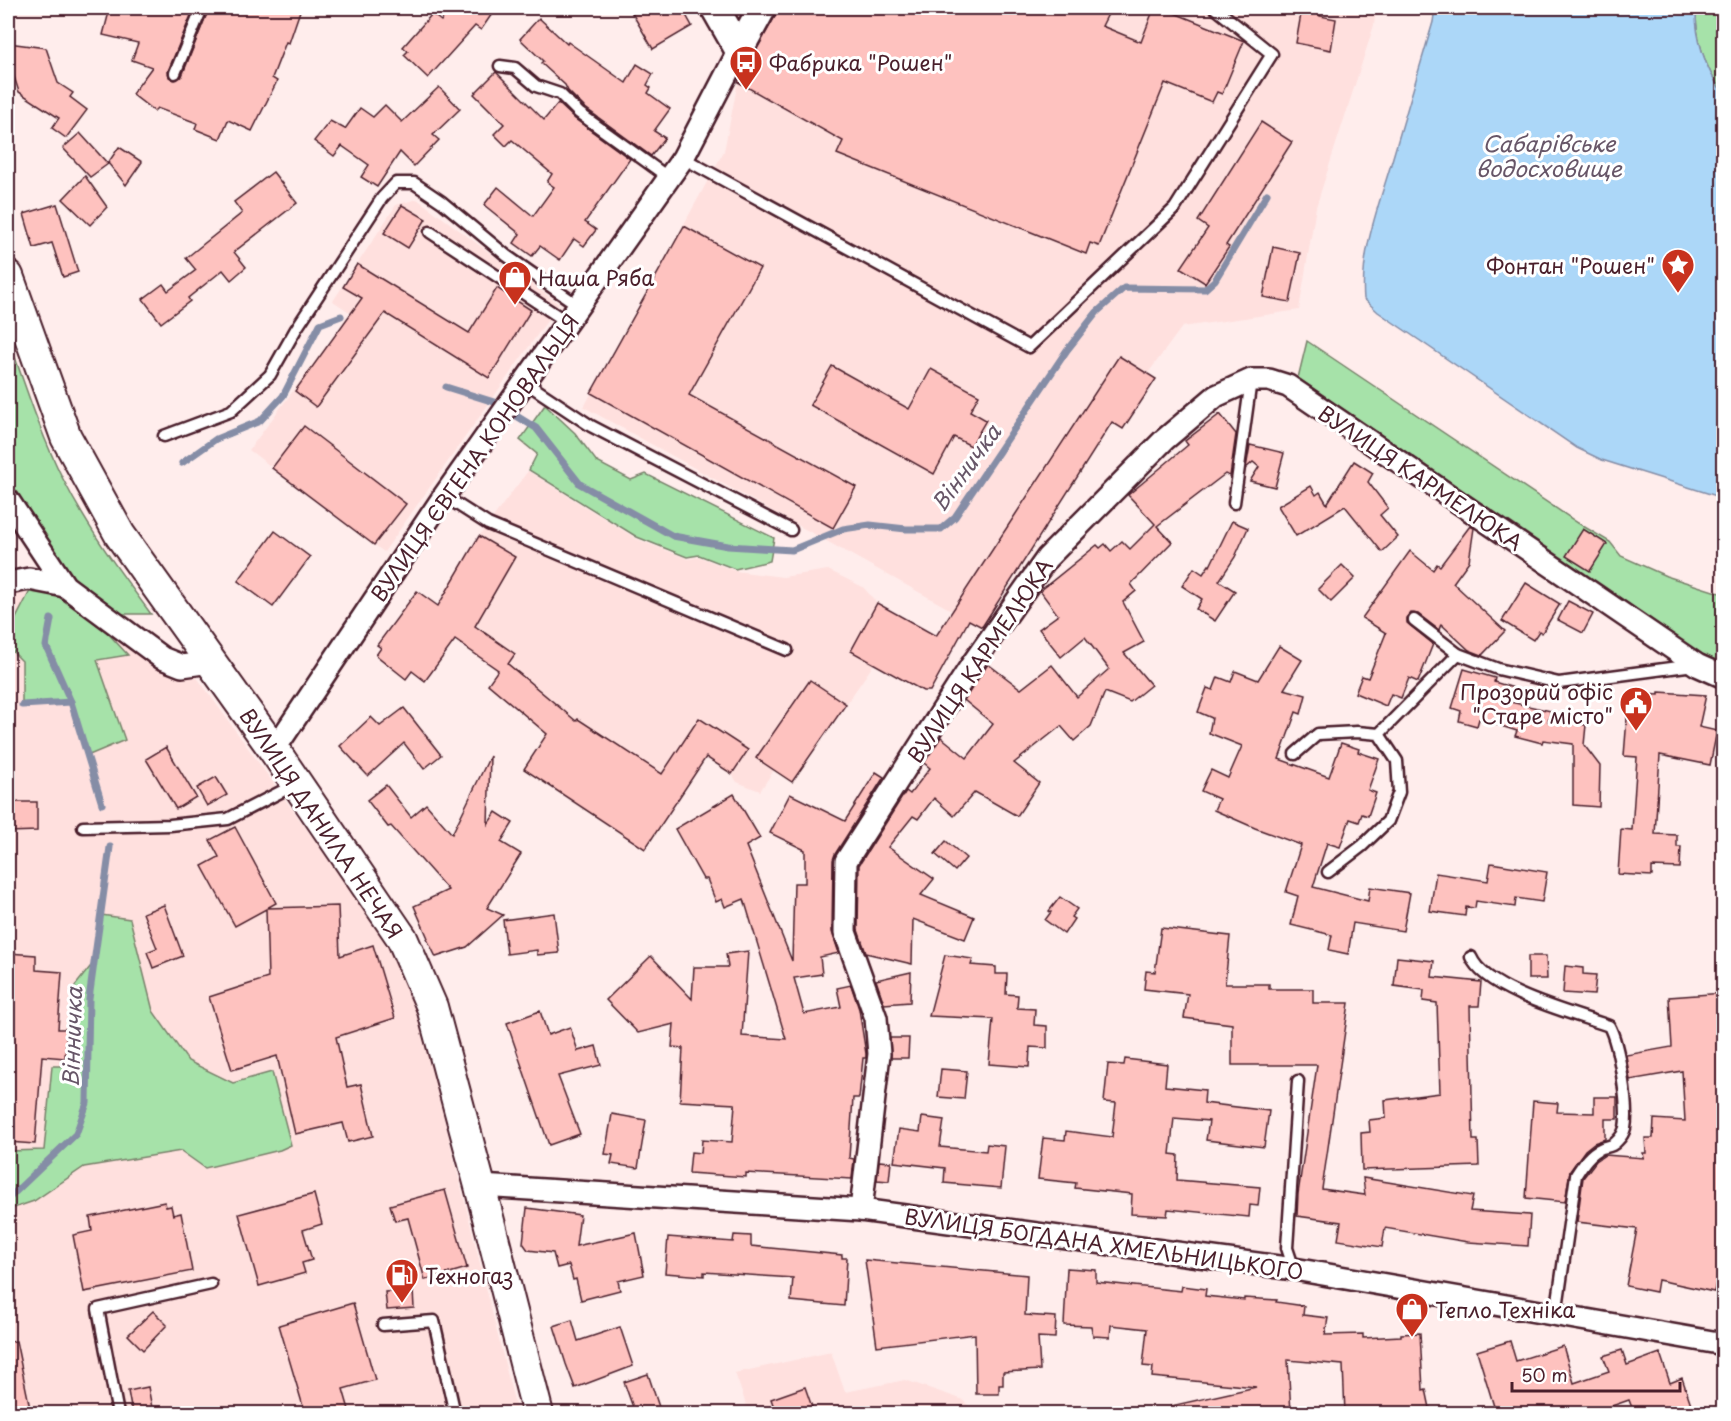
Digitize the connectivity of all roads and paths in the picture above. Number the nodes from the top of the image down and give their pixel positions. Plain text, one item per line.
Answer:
1 (202, 8) edge
2 (716, 8) edge
3 (762, 8) edge
4 (1215, 8) edge
5 (739, 50) junction
6 (500, 66) dead end
7 (175, 73) dead end
8 (683, 158) junction
9 (669, 178) junction
10 (430, 232) dead end
11 (8, 276) edge
12 (573, 314) junction
13 (1251, 380) junction
14 (525, 382) junction
15 (164, 436) dead end
16 (444, 496) junction
17 (8, 500) edge
18 (1234, 502) dead end
19 (791, 530) dead end
20 (8, 583) edge
21 (65, 586) junction
22 (1414, 620) dead end
23 (787, 650) dead end
24 (1458, 654) junction
25 (210, 662) junction
26 (1697, 665) junction
27 (1724, 677) edge
28 (1379, 734) junction
29 (274, 750) junction
30 (1295, 754) dead end
31 (297, 784) junction
32 (82, 827) dead end
33 (1328, 872) dead end
34 (1470, 957) dead end
35 (1298, 1081) dead end
36 (480, 1186) junction
37 (861, 1210) junction
38 (1294, 1269) junction
39 (211, 1284) dead end
40 (1556, 1315) junction
41 (383, 1324) dead end
42 (1724, 1344) edge
43 (118, 1413) edge
44 (456, 1413) edge
45 (538, 1413) edge

1 - 7 lane
2 - 5 street
3 - 5 street, ВУЛИЦЯ ЄВГЕНА КОНОВАЛЬЦЯ
4 - 8 lane
5 - 8 street, ВУЛИЦЯ ЄВГЕНА КОНОВАЛЬЦЯ
6 - 9 lane
8 - 9 street, ВУЛИЦЯ ЄВГЕНА КОНОВАЛЬЦЯ
9 - 12 street, ВУЛИЦЯ ЄВГЕНА КОНОВАЛЬЦЯ
10 - 12 lane
11 - 25 main road, ВУЛИЦЯ ДАНИЛА НЕЧАЯ
12 - 14 street, ВУЛИЦЯ ЄВГЕНА КОНОВАЛЬЦЯ
12 - 15 lane
13 - 18 lane
13 - 26 street, ВУЛИЦЯ КАРМЕЛЮКА
13 - 37 street, ВУЛИЦЯ КАРМЕЛЮКА
14 - 16 street, ВУЛИЦЯ ЄВГЕНА КОНОВАЛЬЦЯ
14 - 19 lane
16 - 23 lane
16 - 29 street, ВУЛИЦЯ ЄВГЕНА КОНОВАЛЬЦЯ
17 - 21 street
20 - 21 street
21 - 25 street
22 - 24 lane
24 - 26 lane
24 - 28 lane
25 - 29 main road, ВУЛИЦЯ ДАНИЛА НЕЧАЯ
26 - 27 street, ВУЛИЦЯ КАРМЕЛЮКА
28 - 30 lane
28 - 33 lane
29 - 31 main road, ВУЛИЦЯ ДАНИЛА НЕЧАЯ
31 - 32 lane
31 - 36 main road, ВУЛИЦЯ ДАНИЛА НЕЧАЯ
34 - 40 lane
35 - 38 lane
36 - 37 street, ВУЛИЦЯ БОГДАНА ХМЕЛЬНИЦЬКОГО
36 - 45 main road, ВУЛИЦЯ ДАНИЛА НЕЧАЯ
37 - 38 street, ВУЛИЦЯ БОГДАНА ХМЕЛЬНИЦЬКОГО
38 - 40 street, ВУЛИЦЯ БОГДАНА ХМЕЛЬНИЦЬКОГО
39 - 43 lane
40 - 42 street, ВУЛИЦЯ БОГДАНА ХМЕЛЬНИЦЬКОГО
41 - 44 lane

